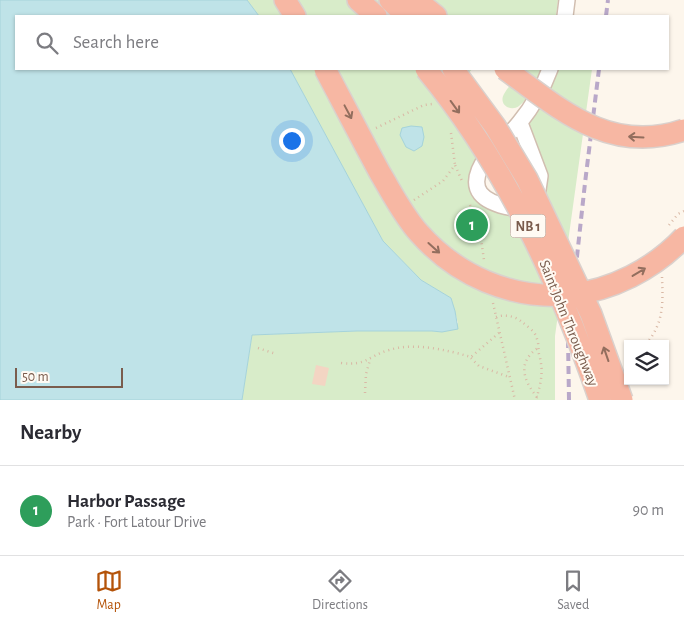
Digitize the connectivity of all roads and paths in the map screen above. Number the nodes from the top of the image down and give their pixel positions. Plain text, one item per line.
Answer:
1 (285, 0) edge
2 (358, 0) edge
3 (390, 0) edge
4 (416, 0) edge
5 (567, 0) edge
6 (294, 15) edge
7 (375, 15) edge
8 (406, 15) edge
9 (435, 15) edge
10 (565, 15) edge
11 (326, 70) edge
12 (427, 70) edge
13 (454, 70) edge
14 (506, 70) edge
15 (550, 70) edge
16 (434, 103) dead end
17 (520, 124) junction
18 (374, 129) dead end
19 (684, 130) edge
20 (451, 131) dead end
21 (455, 165) junction
22 (464, 189) dead end
23 (411, 202) dead end
24 (492, 203) junction
25 (470, 205) dead end
26 (684, 237) edge
27 (481, 239) junction
28 (485, 264) dead end
29 (496, 317) dead end
30 (500, 332) dead end
31 (258, 348) dead end
32 (538, 348) junction
33 (276, 354) dead end
34 (471, 357) junction
35 (370, 360) junction
36 (341, 363) dead end
37 (509, 377) dead end
38 (365, 393) dead end
39 (537, 399) edge
40 (600, 400) edge
41 (622, 400) edge

1 - 6 highway
2 - 7 highway
3 - 8 highway
4 - 9 highway
5 - 10 street
11 -> 26 highway, bridge
12 -> 40 highway, Saint John Throughway / NB 1, bridge
41 -> 13 highway, Saint John Throughway / NB 1, bridge
19 -> 14 highway, bridge
15 - 17 street
16 - 18 path
17 - 24 street
17 - 24 street
20 - 21 path
21 - 22 path
21 - 23 path
24 - 27 path
25 - 27 path
27 - 28 path
29 - 32 path
30 - 34 path
31 - 33 path
32 - 39 path
32 - 39 path
34 - 35 path
34 - 37 path
35 - 36 path
35 - 38 path

